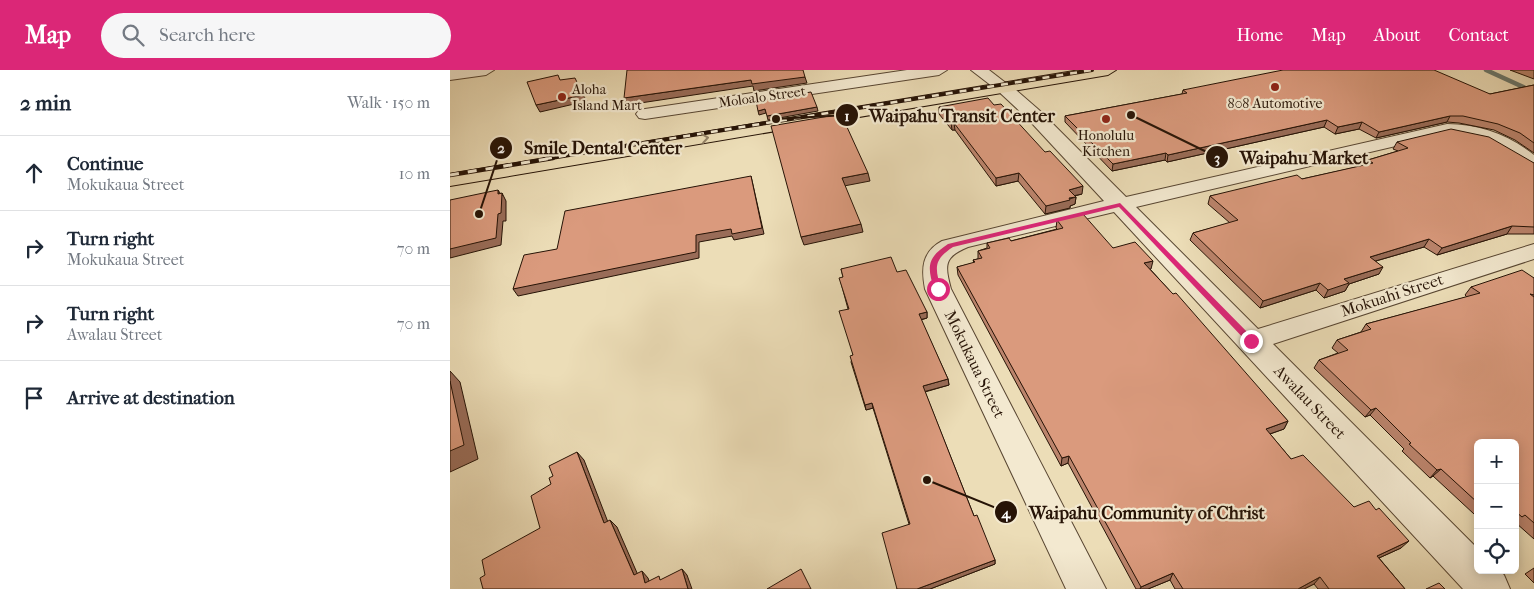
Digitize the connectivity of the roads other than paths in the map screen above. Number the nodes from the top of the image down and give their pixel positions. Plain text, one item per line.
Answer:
1 (486, 70) edge
2 (939, 70) edge
3 (1025, 70) edge
4 (1108, 70) edge
5 (450, 75) edge
6 (990, 78) edge
7 (644, 122) joint
8 (1534, 165) edge
9 (450, 180) edge
10 (1120, 205) junction
11 (1534, 251) edge
12 (1251, 341) junction
13 (1086, 589) edge
14 (1490, 589) edge

1 - 5 street
2 - 7 street, Moloalo Street
3 - 6 main road
4 - 6 main road
6 - 7 main road
9 -> 6 main road
6 - 10 street, Awalau Street
8 - 10 street, Mokukaua Street
10 - 12 street, Awalau Street
10 - 13 street, Mokukaua Street
11 - 12 street, Mokuahi Street
12 - 14 street, Awalau Street

